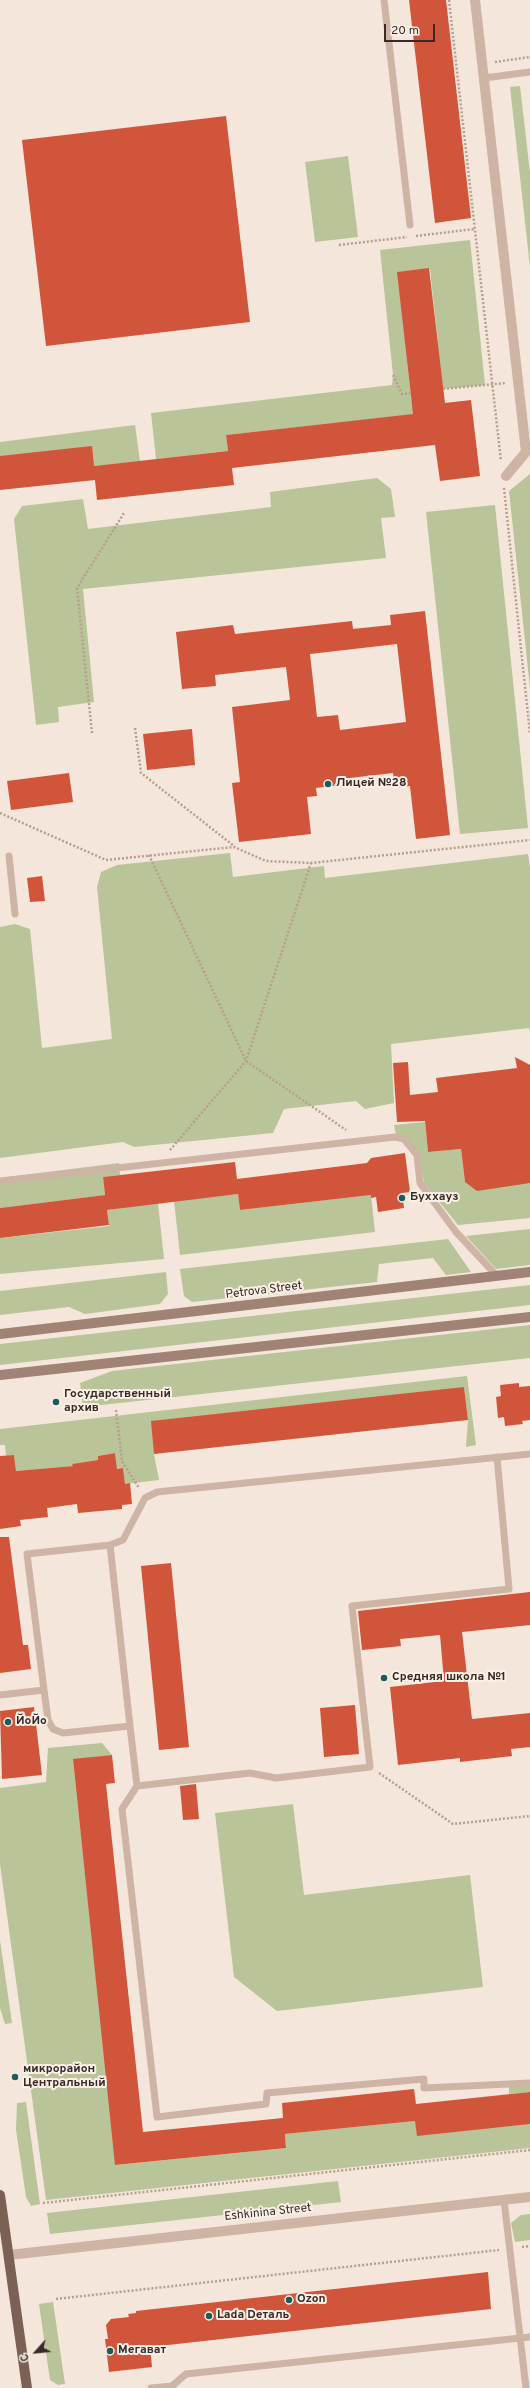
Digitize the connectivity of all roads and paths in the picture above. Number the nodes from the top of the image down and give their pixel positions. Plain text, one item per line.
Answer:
1 (384, 0) edge
2 (449, 0) edge
3 (475, 0) edge
4 (530, 72) edge
5 (484, 78) junction
6 (410, 226) dead end
7 (393, 375) dead end
8 (518, 383) junction
9 (493, 384) junction
10 (443, 389) dead end
11 (411, 392) dead end
12 (504, 476) junction
13 (124, 513) dead end
14 (135, 728) dead end
15 (92, 733) dead end
16 (530, 734) edge
17 (0, 813) edge
18 (530, 840) edge
19 (234, 847) junction
20 (9, 856) dead end
21 (149, 856) junction
22 (311, 862) junction
23 (15, 914) dead end
24 (246, 1061) junction
25 (361, 1140) junction
26 (160, 1162) junction
27 (0, 1181) edge
28 (530, 1272) edge
29 (497, 1276) junction
30 (530, 1317) edge
31 (0, 1334) edge
32 (0, 1375) edge
33 (116, 1410) dead end
34 (530, 1454) edge
35 (497, 1457) junction
36 (145, 1498) junction
37 (110, 1545) junction
38 (44, 1690) junction
39 (0, 1695) edge
40 (130, 1726) junction
41 (370, 1767) junction
42 (136, 1786) junction
43 (530, 1816) edge
44 (530, 2083) edge
45 (530, 2150) edge
46 (0, 2195) edge
47 (530, 2197) edge
48 (504, 2200) junction
49 (43, 2203) dead end
50 (530, 2246) edge
51 (509, 2248) junction
52 (9, 2255) junction
53 (56, 2299) dead end
54 (530, 2337) edge
55 (520, 2338) junction
56 (172, 2387) edge
57 (27, 2388) edge
58 (151, 2388) edge
59 (526, 2388) edge

1 - 6 lane
2 - 9 path
3 - 5 street
4 - 5 lane
5 - 8 street
7 - 11 path
8 - 9 path
8 - 12 street
9 - 10 path
9 - 12 path
12 - 16 path
13 - 15 path
14 - 19 path
17 - 21 path
18 - 22 path
19 - 21 path
19 - 22 path
20 - 23 lane
21 - 24 path
22 - 24 path
24 - 25 path
24 - 26 path
25 - 26 lane
25 - 29 lane
26 - 27 lane
28 - 29 main road, Petrova Street
29 - 31 main road, Petrova Street
30 - 32 main road
33 - 36 path
34 - 35 lane
35 - 36 lane
35 - 41 lane
36 - 37 lane
37 - 38 lane
37 - 40 lane
38 - 39 lane
38 - 40 lane
40 - 42 lane
41 - 42 lane
41 - 43 path
42 - 44 lane
45 - 49 path
46 - 52 main road
47 - 48 street, Eshkinina Street
48 - 51 lane
48 - 52 street, Eshkinina Street
50 - 51 path
51 - 53 path
51 - 55 lane
52 - 57 main road
54 - 55 lane
55 - 56 lane
55 - 59 lane
56 - 58 lane

